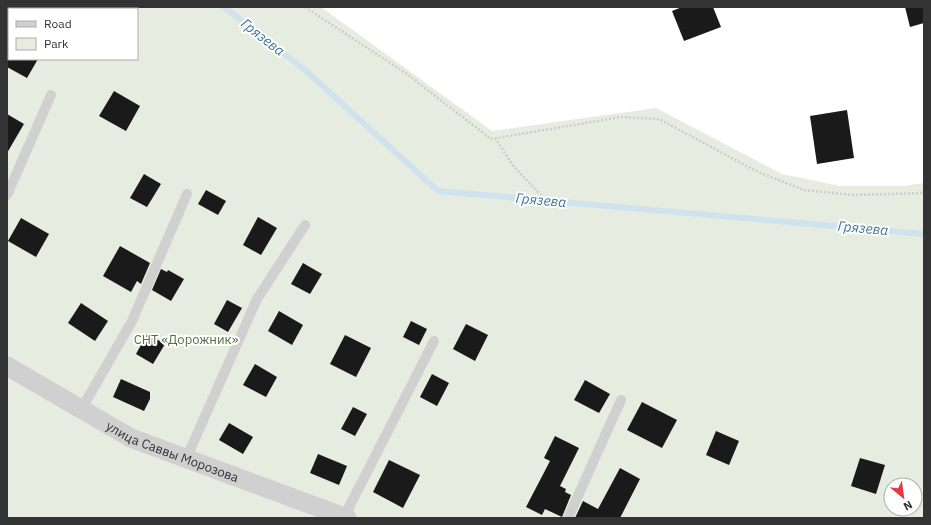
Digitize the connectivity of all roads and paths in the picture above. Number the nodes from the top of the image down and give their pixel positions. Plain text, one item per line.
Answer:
1 (305, 7) edge
2 (51, 95) dead end
3 (495, 138) junction
4 (924, 193) edge
5 (187, 194) dead end
6 (7, 195) edge
7 (541, 195) dead end
8 (305, 225) dead end
9 (434, 341) dead end
10 (7, 366) edge
11 (621, 400) dead end
12 (82, 410) junction
13 (186, 459) junction
14 (345, 517) edge
15 (568, 518) edge

1 - 3 path
2 - 6 lane
3 - 4 path
3 - 7 path
5 - 12 lane
8 - 13 lane
9 - 14 lane
10 - 12 street, улица Саввы Морозова
11 - 15 lane
12 - 13 street, улица Саввы Морозова
13 - 14 street, улица Саввы Морозова

